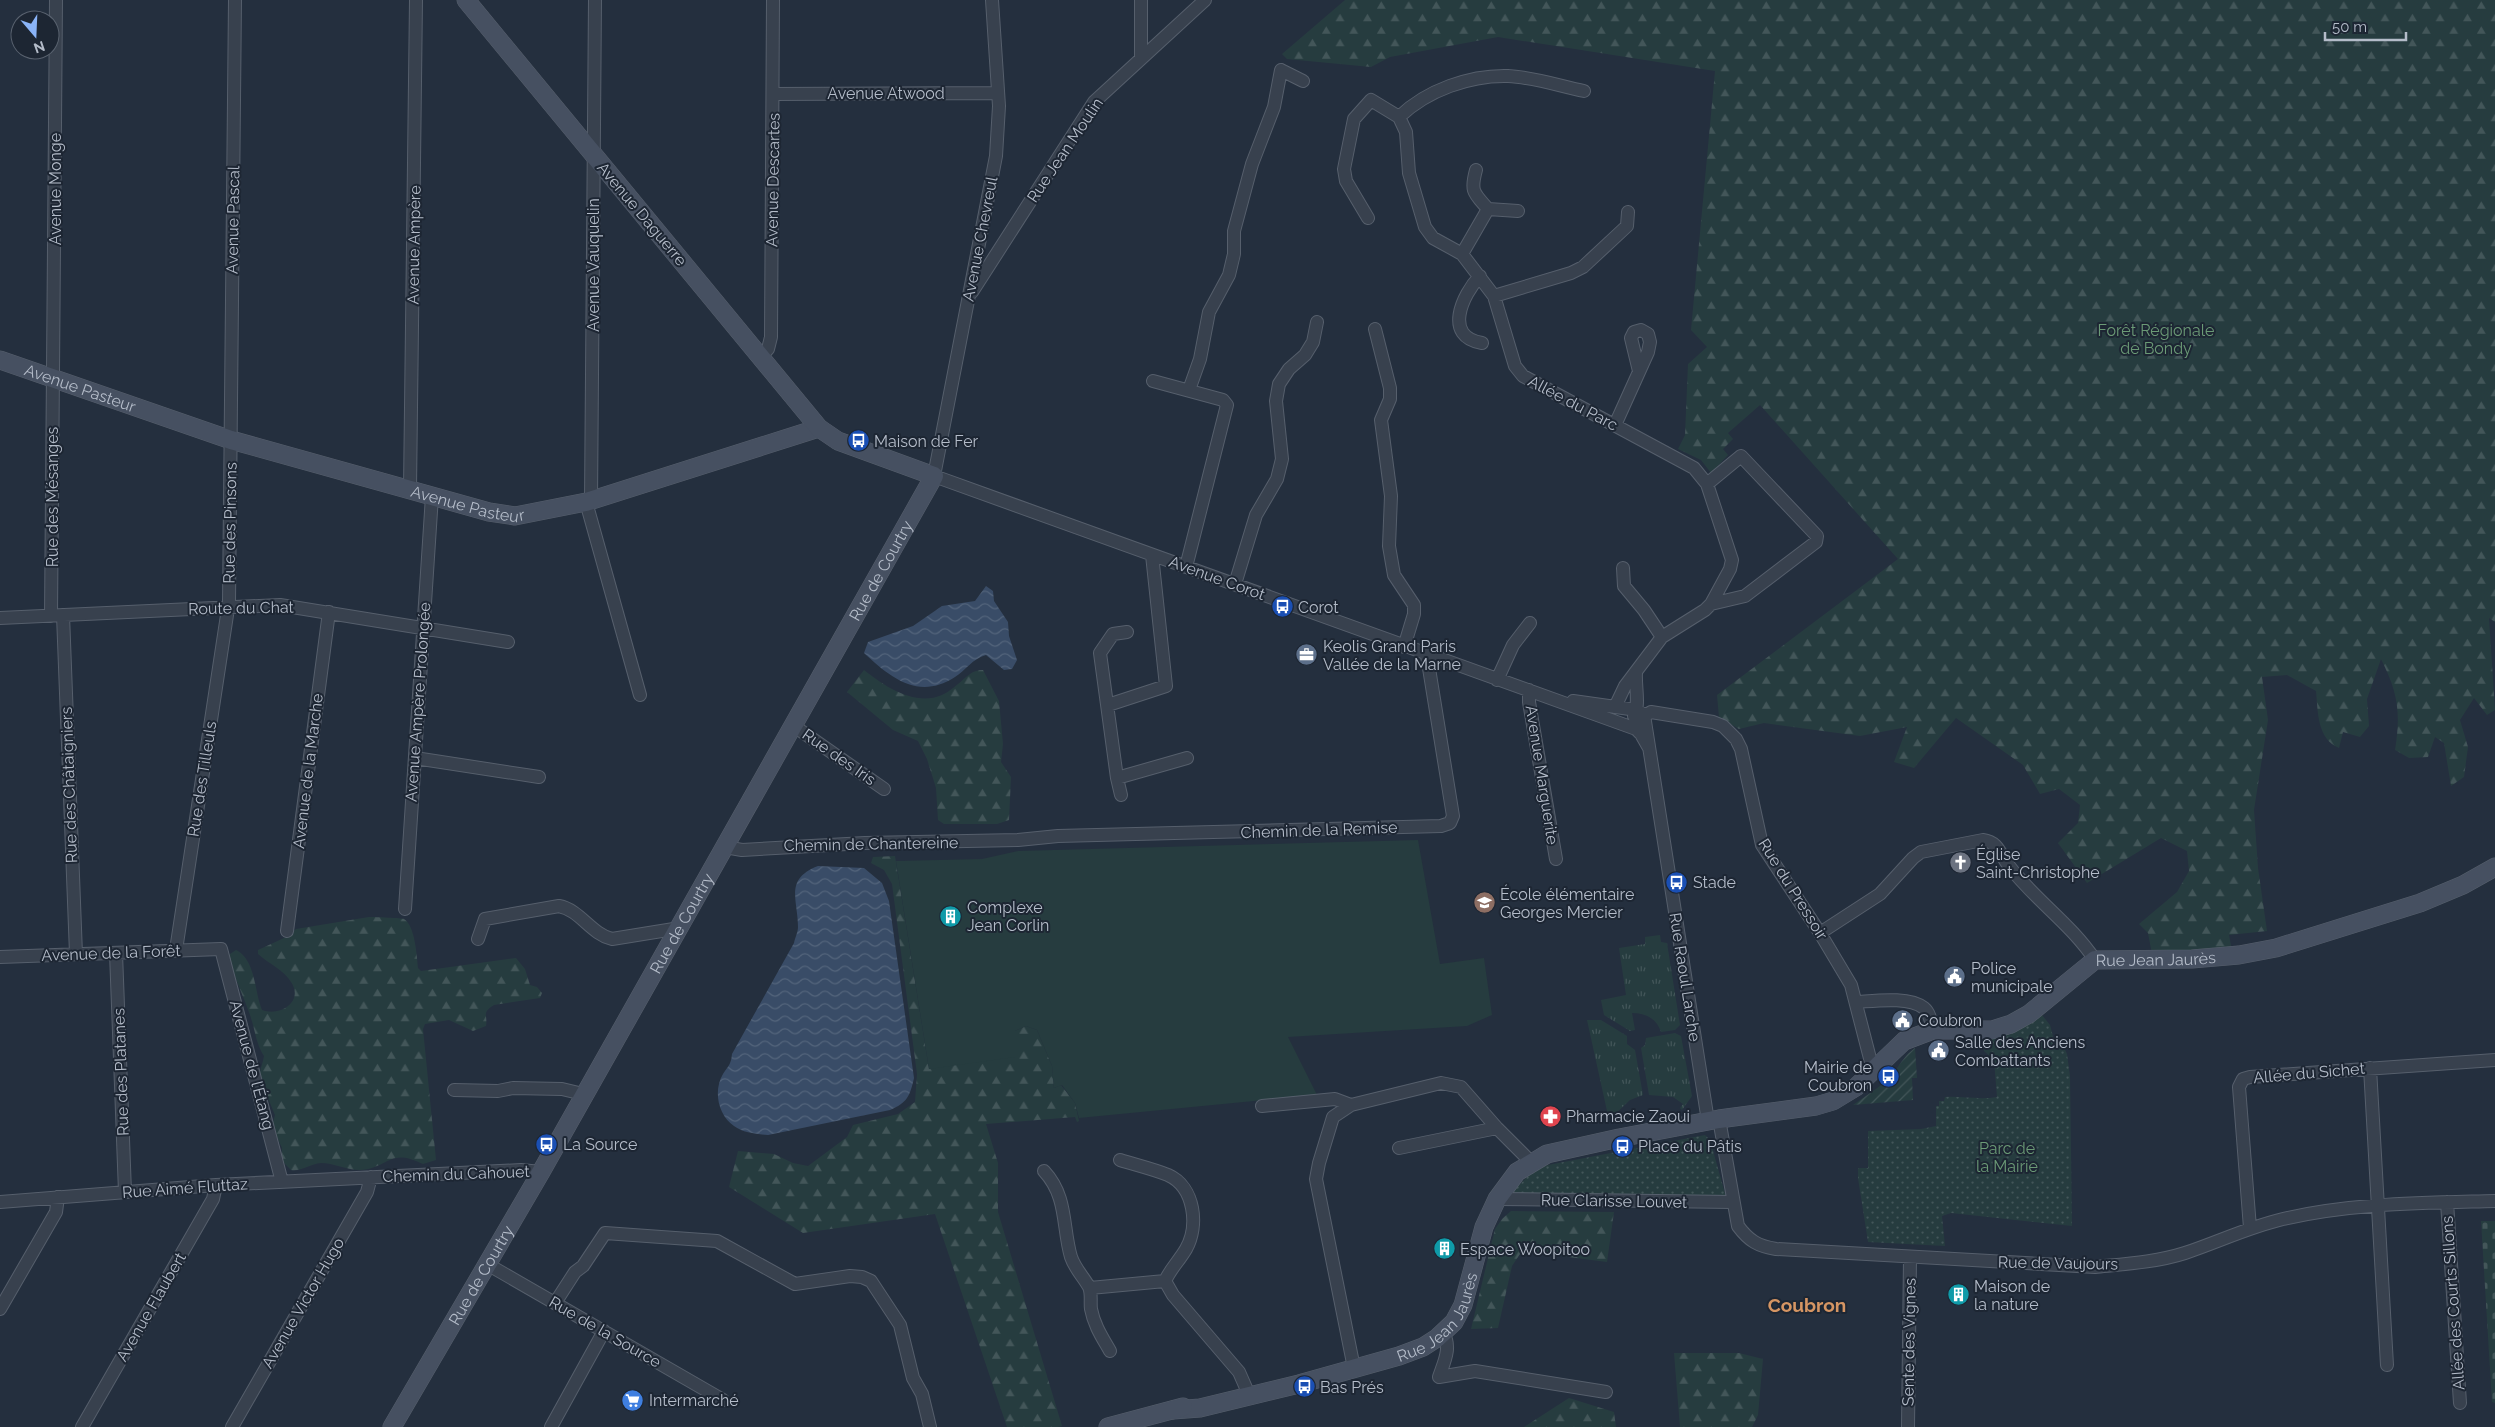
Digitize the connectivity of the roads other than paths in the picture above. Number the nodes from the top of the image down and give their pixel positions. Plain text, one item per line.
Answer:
1 (56, 0) edge
2 (235, 0) edge
3 (416, 0) edge
4 (466, 0) edge
5 (595, 0) edge
6 (772, 0) edge
7 (992, 0) edge
8 (1141, 0) edge
9 (1205, 0) edge
10 (1141, 58) junction
11 (1303, 81) dead end
12 (1584, 90) dead end
13 (998, 93) junction
14 (773, 94) junction
15 (1399, 117) junction
16 (594, 156) junction
17 (1476, 170) dead end
18 (1488, 209) junction
19 (1518, 211) dead end
20 (1628, 212) dead end
21 (1368, 218) dead end
22 (1462, 254) junction
23 (977, 256) junction
24 (992, 262) junction
25 (1480, 276) junction
26 (1494, 296) junction
27 (968, 298) junction
28 (1317, 322) dead end
29 (1375, 329) dead end
30 (1482, 343) dead end
31 (761, 356) junction
32 (0, 360) edge
33 (1638, 370) dead end
34 (53, 379) junction
35 (1153, 380) dead end
36 (1189, 390) junction
37 (1615, 425) junction
38 (819, 428) junction
39 (231, 440) junction
40 (934, 476) junction
41 (1707, 484) junction
42 (410, 489) junction
43 (432, 496) junction
44 (589, 501) junction
45 (1152, 555) junction
46 (1186, 566) junction
47 (1623, 568) dead end
48 (1235, 584) junction
49 (1710, 604) junction
50 (229, 607) junction
51 (329, 612) junction
52 (57, 616) junction
53 (0, 618) edge
54 (1530, 624) dead end
55 (422, 627) junction
56 (1127, 632) dead end
57 (1662, 637) junction
58 (508, 642) dead end
59 (1404, 647) junction
60 (1427, 656) junction
61 (1636, 673) junction
62 (1497, 680) junction
63 (1529, 690) junction
64 (640, 695) dead end
65 (1108, 705) junction
66 (1615, 707) junction
67 (1641, 712) junction
68 (1596, 715) junction
69 (794, 726) junction
70 (1636, 729) junction
71 (1649, 748) junction
72 (415, 758) junction
73 (1187, 758) dead end
74 (538, 777) dead end
75 (1116, 778) junction
76 (884, 789) dead end
77 (1121, 795) dead end
78 (1018, 840) joint
79 (725, 847) junction
80 (1556, 859) dead end
81 (2495, 867) edge
82 (405, 909) dead end
83 (680, 928) junction
84 (288, 931) dead end
85 (1820, 933) junction
86 (478, 939) dead end
87 (221, 949) joint
88 (176, 950) junction
89 (116, 953) junction
90 (76, 954) junction
91 (0, 957) edge
92 (2095, 960) junction
93 (1856, 1002) junction
94 (1933, 1030) junction
95 (2495, 1060) edge
96 (2370, 1068) junction
97 (1873, 1070) junction
98 (454, 1090) dead end
99 (583, 1094) junction
100 (1351, 1105) junction
101 (1262, 1106) dead end
102 (1713, 1120) junction
103 (1497, 1128) junction
104 (1399, 1148) dead end
105 (1120, 1160) dead end
106 (1531, 1162) junction
107 (1044, 1171) dead end
108 (541, 1172) junction
109 (371, 1177) junction
110 (282, 1182) junction
111 (216, 1185) junction
112 (125, 1192) junction
113 (58, 1197) junction
114 (1497, 1199) junction
115 (0, 1202) edge
116 (1732, 1202) junction
117 (2447, 1202) junction
118 (2495, 1202) edge
119 (2379, 1204) junction
120 (2250, 1228) junction
121 (1910, 1258) junction
122 (487, 1264) junction
123 (1165, 1281) junction
124 (1090, 1288) junction
125 (555, 1303) junction
126 (0, 1309) edge
127 (604, 1332) junction
128 (1443, 1333) junction
129 (1110, 1351) dead end
130 (2387, 1365) dead end
131 (1354, 1368) junction
132 (1248, 1392) junction
133 (1606, 1392) dead end
134 (723, 1400) dead end
135 (2460, 1403) dead end
136 (82, 1427) edge
137 (232, 1427) edge
138 (392, 1427) edge
139 (551, 1427) edge
140 (930, 1427) edge
141 (1108, 1427) edge
142 (1908, 1427) edge

1 - 34 street, Avenue Monge
2 - 39 street, Avenue Pascal
3 - 42 street, Avenue Ampère
4 - 16 street, Avenue Daguerre
5 - 16 street, Avenue Vauquelin
6 - 14 street, Avenue Descartes
7 - 13 street, Avenue Chevreul
8 - 10 street
9 - 10 street, Rue Jean Moulin
10 - 24 street, Rue Jean Moulin
11 - 36 street
12 - 15 street
13 - 14 street, Avenue Atwood
13 - 23 street, Avenue Chevreul
14 - 31 street, Avenue Descartes
15 - 21 street
15 - 22 street, Allée du Parc
16 - 31 street, Avenue Daguerre
16 - 44 street, Avenue Vauquelin
17 - 18 street
18 - 19 street
18 - 22 street
20 - 26 street
22 - 25 street, Allée du Parc
23 - 24 street
23 - 27 street, Avenue Chevreul
24 - 27 street, Rue Jean Moulin
25 - 26 street, Allée du Parc
25 - 30 street
26 - 37 street, Allée du Parc
27 - 40 street, Avenue Chevreul
28 - 48 street
29 - 59 street
31 - 38 street, Avenue Daguerre
32 - 34 street, Avenue Pasteur
33 - 37 street
34 - 39 street, Avenue Pasteur
34 - 52 street, Rue des Mésanges
35 - 36 street
36 - 46 street
37 - 41 street, Allée du Parc
38 - 40 street
38 - 44 street, Avenue Pasteur
39 - 42 street, Avenue Pasteur
39 - 50 street, Rue des Pinsons
40 - 45 street, Avenue Corot
40 - 69 street, Rue de Courtry
41 - 49 street, Allée du Parc
41 - 49 street
42 - 43 street, Avenue Pasteur
43 - 44 street, Avenue Pasteur
43 - 55 street, Avenue Ampère Prolongée
44 - 64 street, Avenue Vauquelin
45 - 46 street, Avenue Corot
45 - 65 street
46 - 48 street, Avenue Corot
47 - 57 street
48 - 59 street, Avenue Corot
49 - 57 street, Allée du Parc
50 - 51 street, Route du Chat
50 - 52 street, Route du Chat
50 - 88 street, Rue des Tilleuls
51 - 55 street, Route du Chat
51 - 84 street, Avenue de la Marche
52 - 53 street, Route du Chat
52 - 90 street, Rue des Châtaigniers
54 - 62 street
55 - 58 street, Route du Chat
55 - 72 street, Avenue Ampère Prolongée
56 - 65 street
57 - 61 street, Allée du Parc
59 - 60 street, Avenue Corot
60 - 62 street, Avenue Corot
60 - 78 street, Chemin de la Remise
61 - 66 street, Allée du Parc
61 - 67 street
62 - 63 street, Avenue Corot
63 - 66 street, Avenue Corot
63 - 68 street, Avenue Corot
63 - 80 street, Avenue Marguerite
65 - 75 street
66 - 67 street, Avenue Corot
67 - 68 street
67 - 70 street
67 - 71 street, Rue Raoul Larche
67 - 85 street, Rue du Pressoir
68 - 70 street, Avenue Corot
69 - 76 street, Rue des Iris
69 - 79 street, Rue de Courtry
70 - 71 street
71 - 102 street, Rue Raoul Larche
72 - 74 street
72 - 82 street, Avenue Ampère Prolongée
73 - 75 street
75 - 77 street
78 - 79 street, Chemin de Chantereine
79 - 83 street, Rue de Courtry
81 - 92 street, Rue Jean Jaurès
83 - 86 street
83 - 99 street, Rue de Courtry
85 - 92 street
85 - 93 street, Rue du Pressoir
87 - 88 street, Avenue de la Forêt
87 - 110 street, Avenue de l’Étang
88 - 89 street, Avenue de la Forêt
89 - 90 street, Avenue de la Forêt
89 - 112 street, Rue des Platanes
90 - 91 street, Avenue de la Forêt
92 - 94 street, Rue Jean Jaurès
93 - 94 street
93 - 97 street, Rue du Pressoir
94 - 97 street, Rue Jean Jaurès
95 - 96 street, Allée du Sichet
96 - 119 street
96 - 120 street, Allée du Sichet
97 - 102 street, Rue Jean Jaurès
98 - 99 street
99 - 108 street, Rue de Courtry
100 - 101 street
100 - 103 street
100 - 131 street
102 - 106 street, Rue Jean Jaurès
102 - 116 street, Rue Raoul Larche
103 - 104 street
103 - 106 street
105 - 123 street
106 - 114 street, Rue Jean Jaurès
107 - 124 street
108 - 109 street, Chemin du Cahouet
108 - 122 street, Rue de Courtry
109 - 110 street, Rue Aimé Fluttaz
109 - 137 street, Avenue Victor Hugo
110 - 111 street, Rue Aimé Fluttaz
111 - 112 street, Rue Aimé Fluttaz
111 - 136 street, Avenue Flaubert
112 - 113 street, Rue Aimé Fluttaz
113 - 115 street, Rue Aimé Fluttaz
113 - 126 street
114 - 116 street, Rue Clarisse Louvet
114 - 128 street, Rue Jean Jaurès
116 - 121 street, Rue de Vaujours
117 - 118 street, Rue de Vaujours
117 - 119 street, Rue de Vaujours
117 - 135 street, Allée des Courts Sillons
119 - 120 street, Rue de Vaujours
119 - 130 street
120 - 121 street, Rue de Vaujours
121 - 142 street, Sente des Vignes
122 - 125 street, Rue de la Source
122 - 138 street, Rue de Courtry
123 - 124 street
123 - 132 street
124 - 129 street
125 - 127 street, Rue de la Source
125 - 140 street
127 - 134 street, Rue de la Source
127 - 139 street
128 - 131 street, Rue Jean Jaurès
128 - 133 street
131 - 132 street, Rue Jean Jaurès
132 - 141 street, Rue Jean Jaurès

